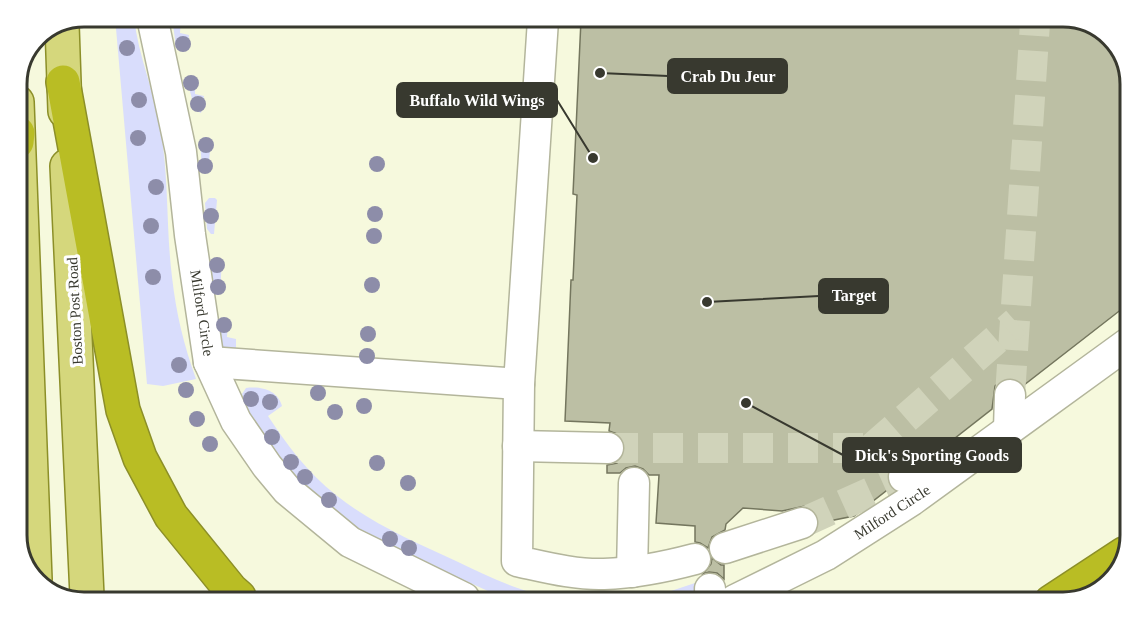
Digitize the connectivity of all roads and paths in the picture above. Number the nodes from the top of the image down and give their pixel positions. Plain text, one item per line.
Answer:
1 (154, 27) edge
2 (543, 27) edge
3 (62, 31) edge
4 (63, 82) junction
5 (1120, 349) edge
6 (209, 362) junction
7 (27, 378) edge
8 (519, 384) junction
9 (1010, 395) tunnel mouth
10 (1009, 430) junction
11 (518, 446) junction
12 (608, 448) tunnel mouth
13 (634, 483) dead end
14 (802, 523) tunnel mouth
15 (725, 548) dead end
16 (695, 559) dead end
17 (34, 562) edge
18 (1112, 563) edge
19 (632, 572) junction
20 (1079, 585) junction
21 (87, 592) edge
22 (234, 592) edge
23 (452, 592) edge
24 (729, 592) edge
25 (1063, 592) edge
26 (1067, 592) edge

1 - 6 street, Milford Circle
2 - 8 street
3 - 4 main road, Boston Post Road
4 - 21 main road, Boston Post Road
4 - 22 highway
5 - 10 street, Milford Circle
6 - 8 street
6 - 23 street, Milford Circle
7 - 17 main road
8 - 11 street
9 - 10 street
10 - 24 street, Milford Circle
11 - 12 street
11 - 19 street
13 - 19 street
14 - 15 street
16 - 19 street
18 - 20 highway
20 - 25 highway
20 - 26 highway

